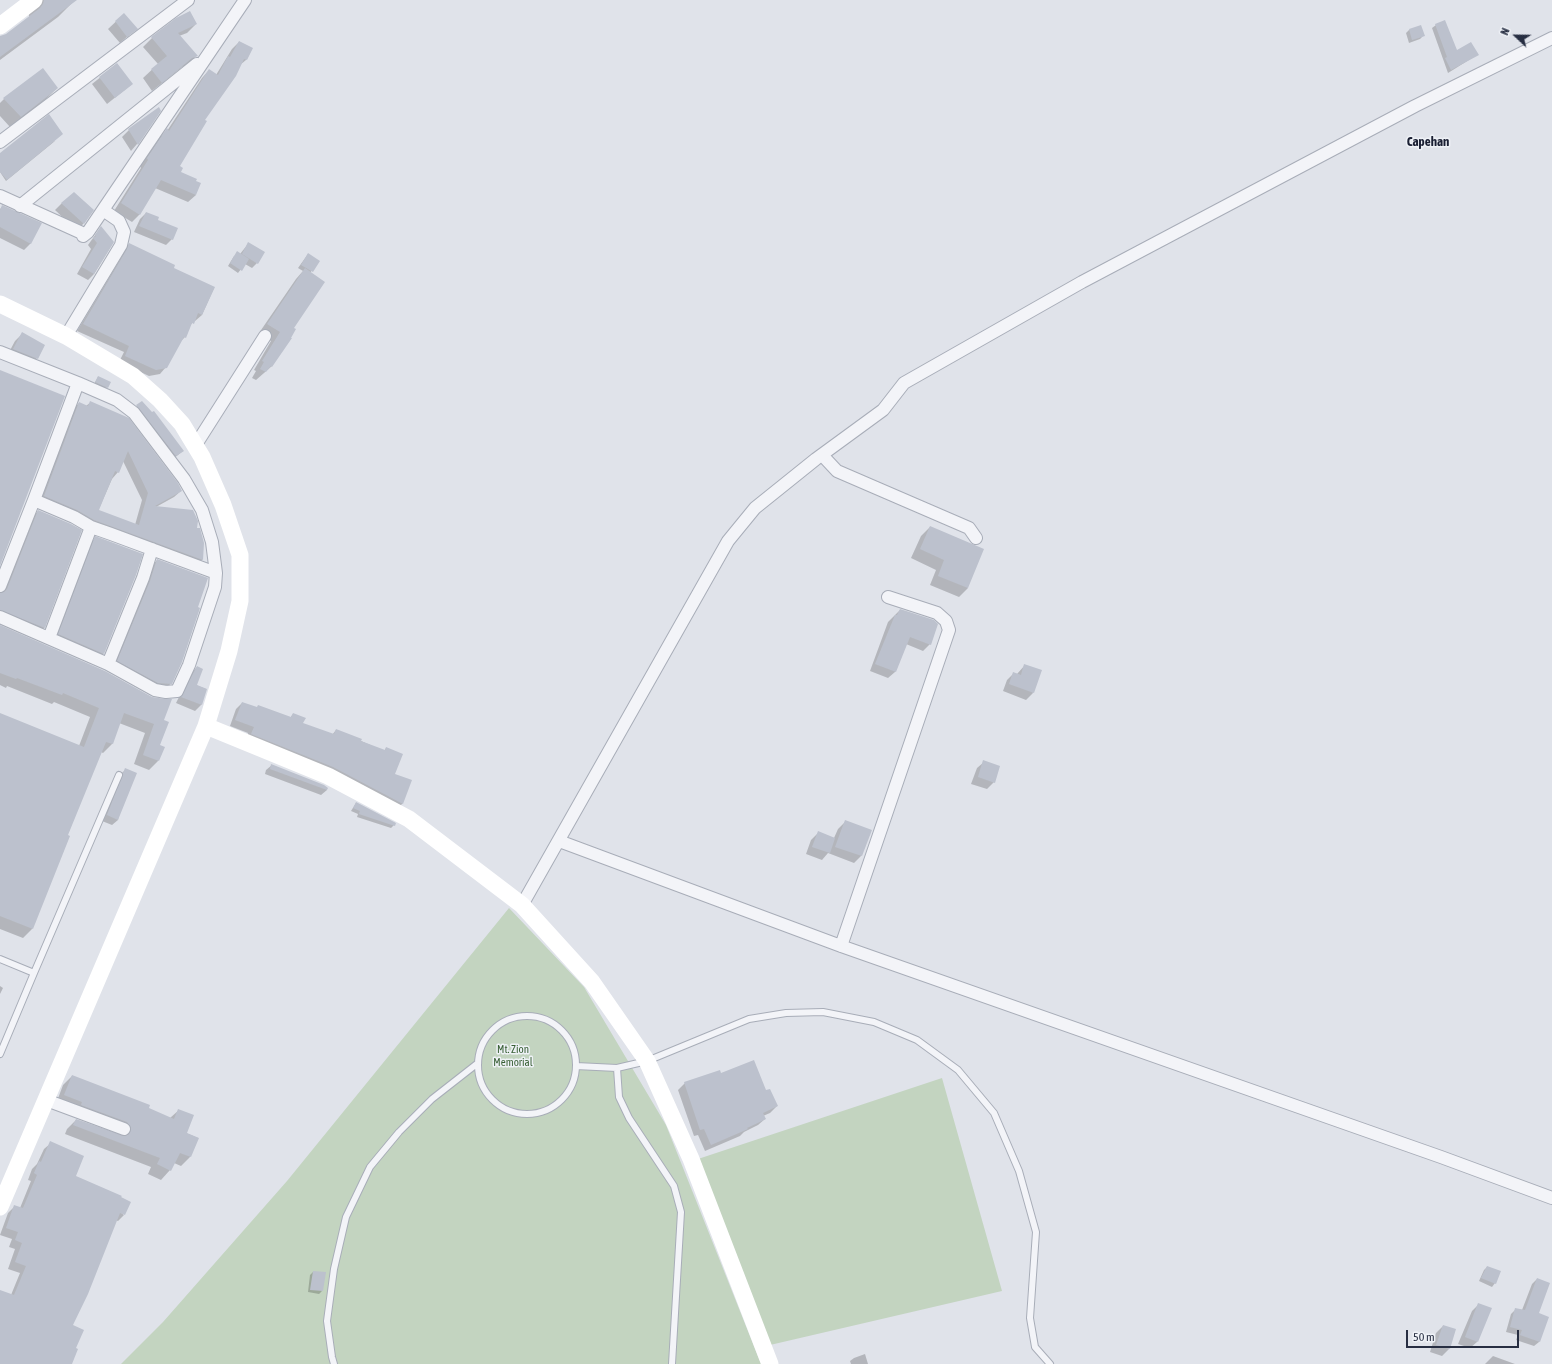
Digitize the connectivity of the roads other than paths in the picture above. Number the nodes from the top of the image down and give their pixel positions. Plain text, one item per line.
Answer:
1 (34, 0) edge
2 (188, 0) edge
3 (245, 0) edge
4 (0, 26) edge
5 (1552, 38) edge
6 (208, 56) junction
7 (0, 142) edge
8 (0, 196) edge
9 (20, 206) junction
10 (103, 210) junction
11 (0, 304) edge
12 (66, 336) junction
13 (265, 336) dead end
14 (0, 352) edge
15 (78, 384) junction
16 (195, 446) junction
17 (822, 455) junction
18 (34, 500) junction
19 (91, 527) junction
20 (976, 538) dead end
21 (152, 549) junction
22 (216, 573) junction
23 (0, 586) edge
24 (888, 597) dead end
25 (0, 617) edge
26 (49, 638) junction
27 (108, 664) junction
28 (206, 726) junction
29 (120, 775) dead end
30 (559, 841) junction
31 (522, 905) junction
32 (841, 946) junction
33 (0, 959) edge
34 (34, 973) junction
35 (0, 1054) edge
36 (647, 1061) junction
37 (478, 1063) junction
38 (576, 1066) junction
39 (617, 1068) junction
40 (46, 1100) junction
41 (124, 1129) dead end
42 (1552, 1198) edge
43 (0, 1207) edge
44 (334, 1364) edge
45 (672, 1364) edge
46 (770, 1364) edge
47 (1050, 1364) edge

1 - 4 street
2 - 7 street
3 - 6 street
5 - 17 street
6 - 9 street
6 - 10 street
8 - 9 street
9 - 10 street
10 - 12 street
11 - 12 street
12 - 16 street
13 - 16 street
14 - 15 street
15 - 18 street
15 - 22 street
16 - 28 street
17 - 20 street
17 - 30 street
18 - 19 street
18 - 23 street
19 - 21 street
19 - 26 street
21 - 22 street
21 - 27 street
22 - 27 street
24 - 32 street
25 - 26 street
26 - 27 street
28 - 31 street
28 - 40 street
29 - 34 lane
30 - 31 street
30 - 32 street
31 - 36 street
32 - 42 street
33 - 34 lane
34 - 35 lane
36 - 39 lane
36 - 46 street
36 - 47 lane
37 - 38 lane
37 - 38 lane
37 - 44 lane
38 - 39 lane
39 - 45 lane
40 - 41 street
40 - 43 street

